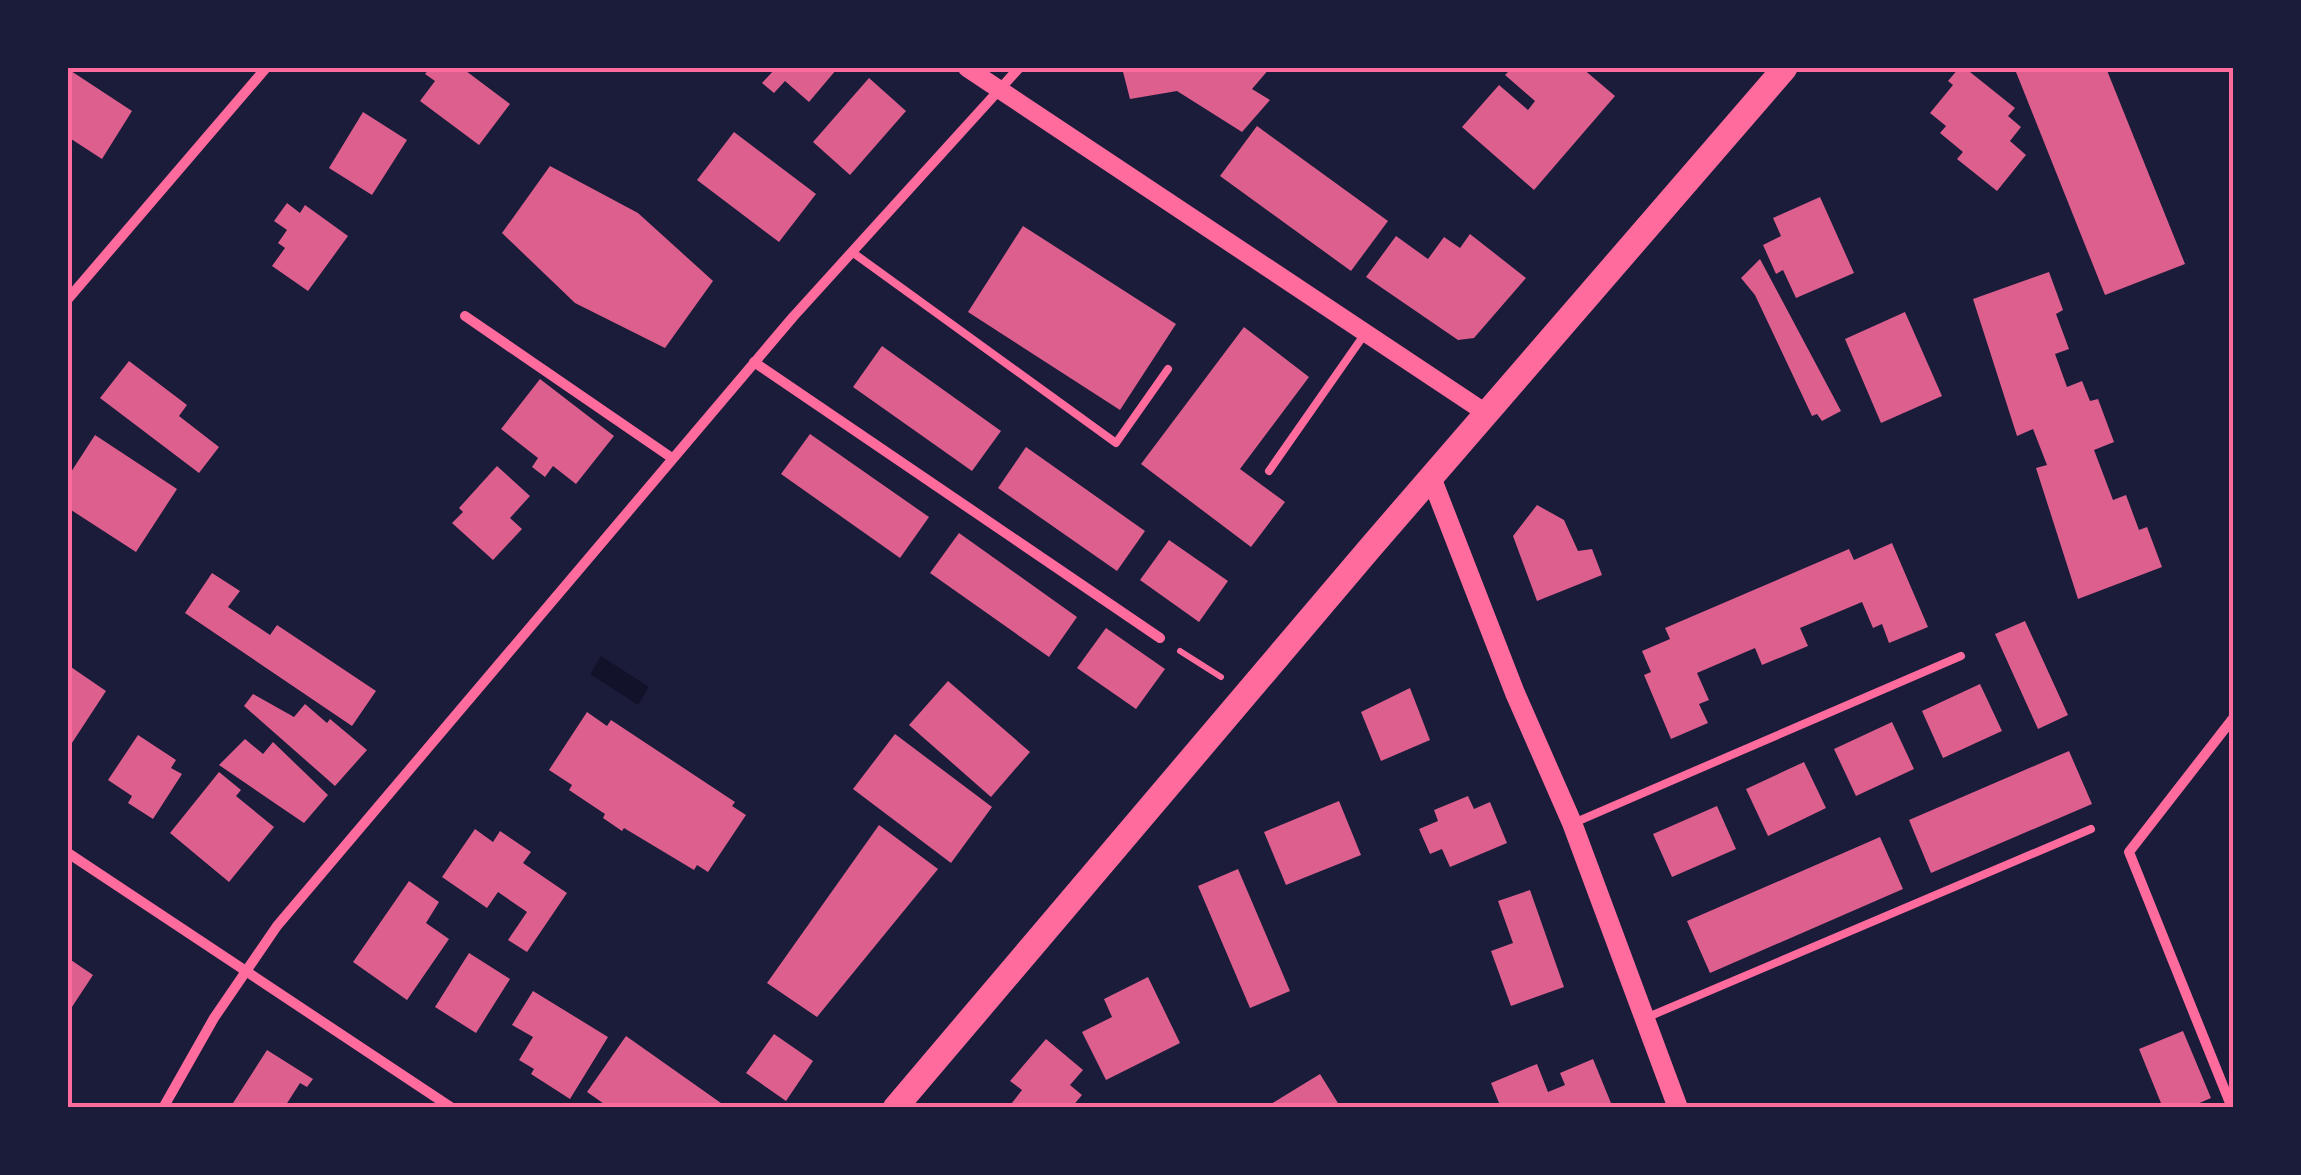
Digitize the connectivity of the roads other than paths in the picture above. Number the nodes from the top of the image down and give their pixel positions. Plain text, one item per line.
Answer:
1 (266, 68) edge
2 (968, 68) edge
3 (1019, 68) edge
4 (1786, 68) edge
5 (1000, 89) junction
6 (852, 252) junction
7 (68, 298) edge
8 (464, 316) dead end
9 (1365, 333) junction
10 (754, 362) junction
11 (1168, 369) dead end
12 (1486, 413) junction
13 (672, 458) junction
14 (1268, 471) dead end
15 (1431, 477) junction
16 (1160, 638) dead end
17 (1961, 656) dead end
18 (2234, 717) edge
19 (1572, 823) junction
20 (2090, 829) dead end
21 (68, 852) edge
22 (244, 970) junction
23 (1644, 1019) junction
24 (901, 1105) edge
25 (163, 1108) edge
26 (452, 1108) edge
27 (1678, 1108) edge
28 (2232, 1108) edge

1 - 7 street
2 - 5 street
3 - 5 street
4 - 12 main road
5 - 6 street
5 - 9 street
6 - 10 street
6 - 11 lane
8 - 13 street
9 - 12 street
9 - 14 lane
10 - 13 street
10 - 16 street
12 - 15 main road
13 - 22 street
15 - 19 main road
15 - 24 main road
17 - 19 lane
18 - 28 street
19 - 23 main road
20 - 23 lane
21 - 22 street
22 - 25 street
22 - 26 street
23 - 27 main road

